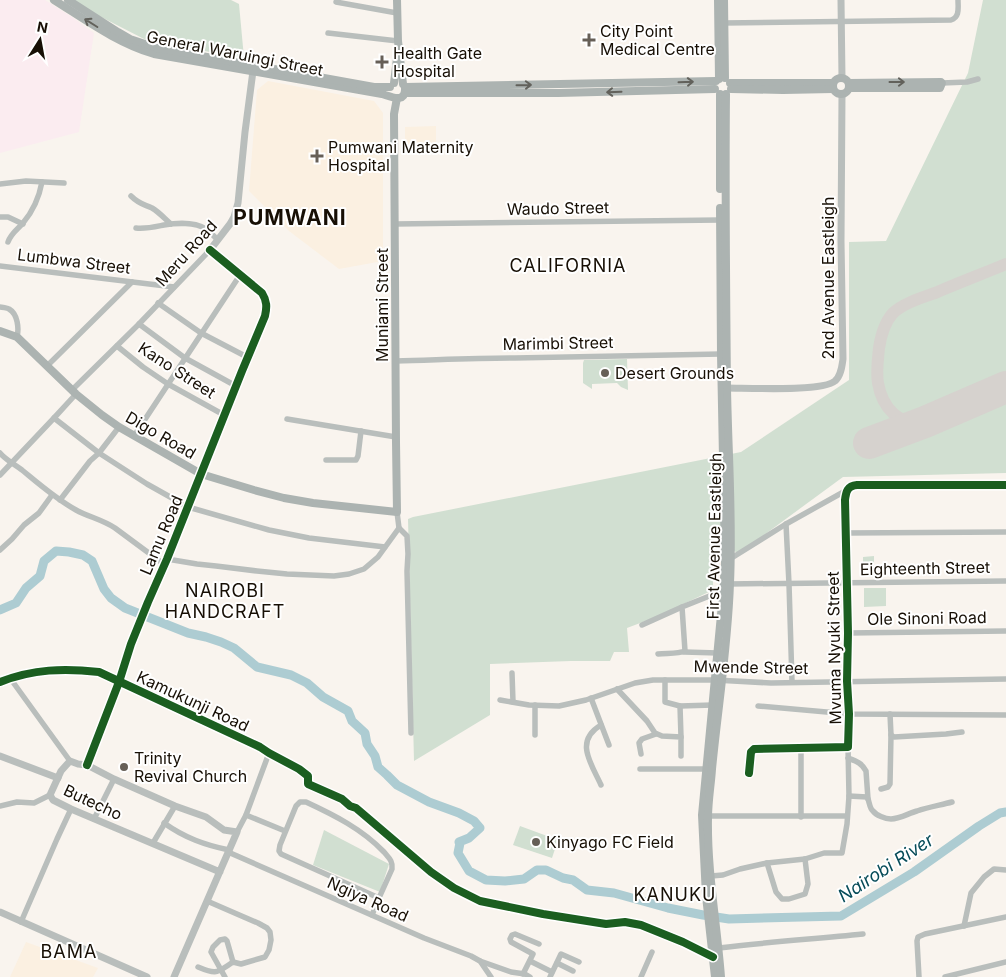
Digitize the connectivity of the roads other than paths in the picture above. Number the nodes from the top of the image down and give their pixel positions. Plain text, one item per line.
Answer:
1 (54, 0) edge
2 (68, 0) edge
3 (397, 0) edge
4 (718, 0) edge
5 (724, 0) edge
6 (841, 0) edge
7 (958, 0) edge
8 (336, 2) dead end
9 (397, 13) junction
10 (841, 22) junction
11 (724, 23) junction
12 (328, 33) dead end
13 (398, 41) junction
14 (254, 71) junction
15 (978, 79) dead end
16 (846, 83) junction
17 (942, 83) joint
18 (558, 84) junction
19 (392, 85) junction
20 (723, 86) junction
21 (833, 86) junction
22 (404, 88) junction
23 (558, 93) junction
24 (842, 94) junction
25 (395, 98) junction
26 (42, 182) junction
27 (64, 182) dead end
28 (0, 184) edge
29 (131, 196) dead end
30 (0, 217) edge
31 (720, 220) junction
32 (23, 224) junction
33 (171, 224) junction
34 (395, 224) junction
35 (136, 228) dead end
36 (218, 240) junction
37 (8, 242) dead end
38 (210, 250) junction
39 (0, 266) edge
40 (240, 275) junction
41 (132, 282) junction
42 (174, 287) junction
43 (158, 303) junction
44 (0, 306) edge
45 (139, 324) junction
46 (0, 331) edge
47 (201, 333) junction
48 (17, 337) junction
49 (117, 346) junction
50 (721, 354) junction
51 (248, 357) junction
52 (185, 358) junction
53 (396, 361) junction
54 (47, 366) junction
55 (168, 384) junction
56 (236, 386) junction
57 (727, 388) junction
58 (74, 392) junction
59 (224, 415) junction
60 (54, 418) junction
61 (287, 419) dead end
62 (119, 427) junction
63 (361, 431) junction
64 (134, 436) junction
65 (396, 436) junction
66 (99, 452) junction
67 (0, 453) edge
68 (326, 460) dead end
69 (11, 463) junction
70 (201, 474) junction
71 (0, 475) edge
72 (1006, 485) edge
73 (847, 490) junction
74 (52, 495) junction
75 (60, 500) junction
76 (188, 507) junction
77 (397, 512) junction
78 (786, 524) junction
79 (400, 528) junction
80 (1006, 532) edge
81 (846, 533) junction
82 (385, 547) junction
83 (0, 550) edge
84 (730, 559) junction
85 (166, 562) junction
86 (1006, 581) edge
87 (847, 583) junction
88 (727, 584) junction
89 (790, 584) junction
90 (723, 594) junction
91 (682, 607) junction
92 (642, 625) dead end
93 (1006, 631) edge
94 (848, 633) junction
95 (684, 652) junction
96 (718, 653) junction
97 (658, 654) dead end
98 (512, 673) dead end
99 (10, 678) junction
100 (1006, 679) edge
101 (665, 680) junction
102 (719, 680) junction
103 (847, 681) junction
104 (0, 682) edge
105 (119, 682) junction
106 (792, 682) junction
107 (617, 689) junction
108 (591, 698) junction
109 (500, 700) dead end
110 (513, 702) junction
111 (713, 705) junction
112 (535, 706) junction
113 (680, 706) junction
114 (758, 706) dead end
115 (849, 714) junction
116 (890, 714) junction
117 (1006, 715) edge
118 (602, 724) junction
119 (962, 732) dead end
120 (411, 733) dead end
121 (656, 734) junction
122 (535, 735) dead end
123 (891, 735) junction
124 (681, 736) junction
125 (609, 745) dead end
126 (848, 747) junction
127 (800, 749) junction
128 (269, 753) junction
129 (641, 754) dead end
130 (0, 756) edge
131 (681, 756) dead end
132 (848, 758) junction
133 (70, 761) junction
134 (87, 765) junction
135 (640, 769) dead end
136 (706, 769) junction
137 (749, 773) dead end
138 (58, 778) junction
139 (114, 779) junction
140 (601, 785) dead end
141 (881, 789) dead end
142 (50, 795) junction
143 (849, 796) junction
144 (868, 798) junction
145 (952, 802) dead end
146 (0, 806) edge
147 (175, 806) junction
148 (71, 809) junction
149 (246, 815) junction
150 (708, 816) junction
151 (847, 816) junction
152 (801, 817) junction
153 (94, 819) junction
154 (164, 823) junction
155 (285, 831) junction
156 (237, 832) junction
157 (153, 843) junction
158 (229, 851) junction
159 (805, 860) junction
160 (767, 863) junction
161 (1006, 870) edge
162 (220, 872) junction
163 (711, 876) junction
164 (379, 898) junction
165 (207, 901) junction
166 (710, 905) junction
167 (0, 912) edge
168 (372, 915) junction
169 (1006, 917) edge
170 (21, 922) junction
171 (712, 922) junction
172 (964, 926) junction
173 (863, 934) dead end
174 (539, 944) dead end
175 (719, 948) junction
176 (652, 952) dead end
177 (713, 957) junction
178 (480, 961) junction
179 (530, 961) junction
180 (233, 962) junction
181 (579, 962) dead end
182 (1006, 962) edge
183 (557, 963) junction
184 (198, 967) dead end
185 (975, 969) junction
186 (220, 971) junction
187 (573, 971) dead end
188 (523, 974) junction
189 (551, 975) edge
190 (147, 977) edge
191 (174, 977) edge
192 (224, 977) edge
193 (491, 977) edge
194 (530, 977) edge
195 (641, 977) edge
196 (715, 977) edge
197 (721, 977) edge
198 (919, 977) edge
199 (945, 977) edge
200 (976, 977) edge

14 -> 1 main road, General Waruingi Street
2 - 19 main road, General Waruingi Street
3 - 9 main road
4 - 20 main road
5 - 11 main road
6 - 10 street
7 - 10 street
8 - 9 street
9 - 13 main road
10 - 11 street
10 - 16 street
11 - 20 main road
12 - 13 street
13 - 19 main road
13 - 22 main road
14 - 25 main road, General Waruingi Street
14 - 36 street, Meru Road
15 - 17 street
16 - 17 main road
16 - 21 main road
16 - 24 main road
18 -> 20 main road
22 -> 18 main road
18 - 23 main road
19 - 22 main road
19 - 25 main road
20 - 21 main road
20 -> 23 main road
20 - 31 main road, First Avenue Eastleigh
20 - 57 main road, First Avenue Eastleigh
21 - 24 main road
22 - 23 main road
22 - 25 main road
24 - 57 street, 2nd Avenue Eastleigh
25 - 34 main road, Muniami Street
26 - 27 street
26 - 28 street
26 - 32 street
29 - 33 street
30 - 32 street
31 - 34 street, Waudo Street
31 - 50 main road, First Avenue Eastleigh
32 - 37 street
33 - 35 street
33 - 36 street
34 - 53 main road, Muniami Street
36 - 38 street, Meru Road
38 - 40 street
38 - 42 street, Meru Road
39 - 41 street, Lumbwa Street
40 - 47 street
40 - 51 street, Lamu Road
41 - 42 street, Lumbwa Street
41 - 54 street
42 - 43 street, Meru Road
43 - 45 street, Meru Road
43 - 47 street
44 - 48 street
45 - 49 street, Meru Road
45 - 52 street
46 - 48 main road, Digo Road
47 - 51 street
47 - 52 street
48 - 54 main road, Digo Road
49 - 55 street, Kano Street
49 - 58 street, Meru Road
50 - 53 street, Marimbi Street
50 - 88 main road, First Avenue Eastleigh
51 - 56 street, Lamu Road
52 - 55 street
52 - 56 street
53 - 65 main road, Muniami Street
54 - 58 main road, Digo Road
55 - 59 street, Kano Street
55 - 64 street
56 - 59 street, Lamu Road
57 - 84 main road, First Avenue Eastleigh
58 - 60 street, Meru Road
58 - 62 main road, Digo Road
59 - 70 street, Lamu Road
60 - 66 street
60 - 69 street, Meru Road
61 - 63 street
62 - 64 main road, Digo Road
62 - 66 street
63 - 65 street
63 - 68 street
64 - 70 main road, Digo Road
65 - 77 main road, Muniami Street
66 - 75 street
66 - 76 street
67 - 69 street
69 - 71 street, Meru Road
69 - 74 street
70 - 76 street, Lamu Road
70 - 77 main road, Digo Road
72 - 73 street
73 - 78 street
73 - 81 street, Mvuma Nyuki Street
74 - 75 street
74 - 83 street
75 - 85 street
76 - 82 street
76 - 85 street, Lamu Road
77 - 79 street
78 - 84 street
78 - 89 street
79 - 82 street
79 - 120 street
80 - 81 street
81 - 87 street, Mvuma Nyuki Street
82 - 85 street
84 - 88 main road, First Avenue Eastleigh
85 - 105 street, Lamu Road
86 - 87 street, Eighteenth Street
87 - 89 street, Eighteenth Street
87 - 94 street, Mvuma Nyuki Street
88 - 89 street, Eighteenth Street
88 - 90 main road, First Avenue Eastleigh
88 - 102 main road, First Avenue Eastleigh
89 - 106 street
90 - 91 street
90 - 96 main road, First Avenue Eastleigh
91 - 92 street
91 - 95 street
93 - 94 street, Ole Sinoni Road
94 - 103 street, Mvuma Nyuki Street
95 - 96 street
95 - 97 street
96 - 102 main road, First Avenue Eastleigh
98 - 110 street
99 - 104 street, Kamukunji Road
99 - 105 street, Kamukunji Road
99 - 133 street
100 - 103 street, Mwende Street
101 - 102 street, Mwende Street
101 - 107 street, Mwende Street
101 - 113 street
102 - 106 street, Mwende Street
102 - 111 main road, First Avenue Eastleigh
102 - 150 main road, First Avenue Eastleigh
103 - 106 street, Mwende Street
103 - 115 street, Mvuma Nyuki Street
105 - 128 street, Kamukunji Road
105 - 134 street, Lamu Road
107 - 108 street, Mwende Street
107 - 121 street
108 - 112 street, Mwende Street
108 - 118 street
109 - 110 street, Mwende Street
110 - 112 street, Mwende Street
111 - 113 street
111 - 136 main road, First Avenue Eastleigh
112 - 122 street
113 - 124 street
114 - 115 street
115 - 116 street
115 - 126 street, Mvuma Nyuki Street
116 - 117 street
116 - 123 street
118 - 125 street
118 - 140 street
119 - 123 street
121 - 124 street
121 - 129 street
123 - 141 street
124 - 131 street
126 - 127 street, Mvuma Nyuki Street
126 - 132 street
127 - 137 street, Mvuma Nyuki Street
127 - 152 street
128 - 149 street
128 - 177 street, Kamukunji Road
130 - 138 street
132 - 143 street
132 - 144 street
133 - 134 street, Butecho
133 - 138 street, Butecho
134 - 139 street, Butecho
135 - 136 street
136 - 166 main road, First Avenue Eastleigh
138 - 142 street, Butecho
139 - 147 street, Butecho
139 - 153 street
142 - 146 street
142 - 148 street, Butecho
143 - 144 street
143 - 151 street
144 - 145 street
147 - 154 street
147 - 156 street, Butecho
148 - 153 street, Butecho
148 - 170 street
149 - 155 street
149 - 156 street
150 - 152 street
150 - 163 main road, First Avenue Eastleigh
151 - 152 street
151 - 159 street
153 - 157 street, Butecho
154 - 157 street
154 - 158 street, Ngiya Road
155 - 164 street
155 - 164 street
156 - 158 street
157 - 162 street, Butecho
158 - 162 street
158 - 168 street, Ngiya Road
159 - 160 street
159 - 160 street
160 - 163 street
161 - 172 street
162 - 165 street
163 - 166 main road, First Avenue Eastleigh
164 - 168 street
165 - 180 street
165 - 191 street
166 - 171 main road, First Avenue Eastleigh
167 - 170 street
168 - 178 street, Ngiya Road
169 - 172 street
170 - 190 street
171 - 175 main road, First Avenue Eastleigh
171 - 177 main road, First Avenue Eastleigh
172 - 198 street
173 - 175 street
174 - 179 street
175 - 197 main road, First Avenue Eastleigh
176 - 195 street
177 - 196 main road, First Avenue Eastleigh
178 - 188 street, Ngiya Road
178 - 193 street
179 - 188 street
179 - 189 street
180 - 186 street
180 - 186 street
181 - 183 street
182 - 185 street
183 - 187 street
183 - 189 street
184 - 186 street
185 - 199 street
185 - 200 street
186 - 192 street
188 - 194 street, Ngiya Road

